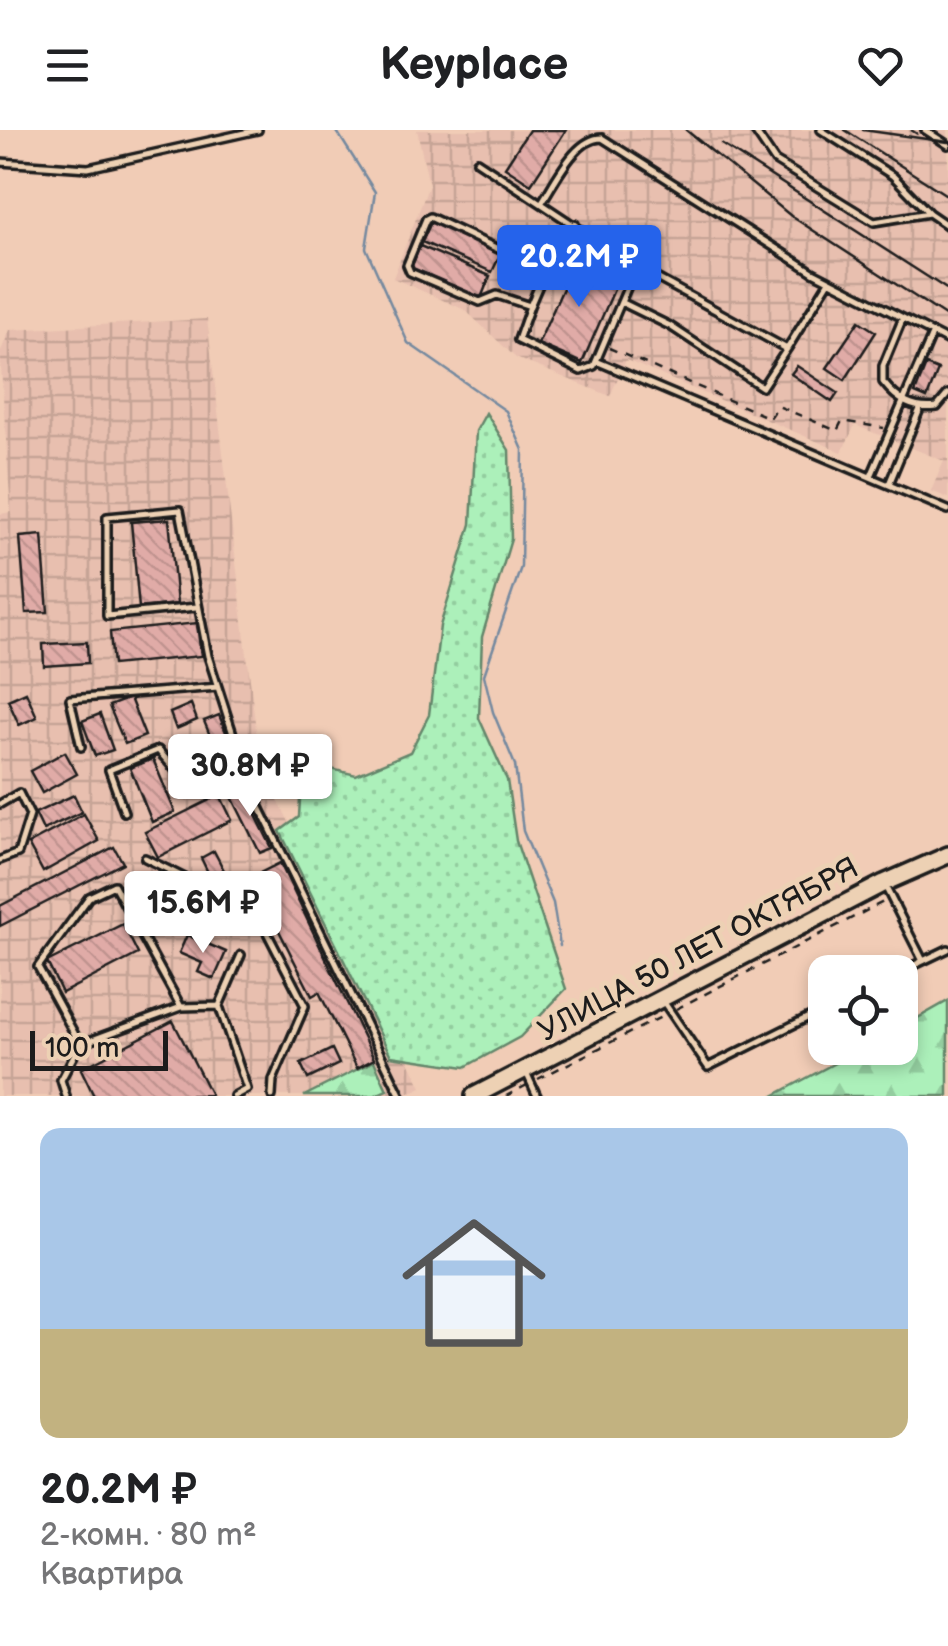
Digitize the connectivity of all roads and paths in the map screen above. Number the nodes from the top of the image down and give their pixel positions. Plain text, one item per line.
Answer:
1 (258, 130) edge
2 (754, 130) edge
3 (821, 130) edge
4 (926, 130) edge
5 (948, 145) edge
6 (477, 161) dead end
7 (0, 162) edge
8 (542, 202) junction
9 (929, 214) junction
10 (575, 224) junction
11 (948, 226) edge
12 (640, 268) junction
13 (545, 272) junction
14 (829, 281) junction
15 (620, 302) junction
16 (530, 306) junction
17 (902, 320) junction
18 (932, 335) junction
19 (948, 342) edge
20 (602, 346) junction
21 (786, 349) junction
22 (596, 361) junction
23 (948, 394) edge
24 (902, 401) junction
25 (920, 409) junction
26 (890, 428) junction
27 (871, 476) junction
28 (889, 484) junction
29 (948, 510) edge
30 (196, 607) junction
31 (218, 687) junction
32 (238, 747) junction
33 (81, 748) dead end
34 (0, 804) edge
35 (124, 812) dead end
36 (948, 854) edge
37 (145, 858) dead end
38 (0, 860) edge
39 (884, 882) junction
40 (892, 898) junction
41 (948, 949) edge
42 (241, 955) dead end
43 (923, 961) junction
44 (918, 963) edge
45 (218, 1006) junction
46 (665, 1006) junction
47 (181, 1007) junction
48 (808, 1018) edge
49 (80, 1044) junction
50 (528, 1076) junction
51 (66, 1096) edge
52 (234, 1096) edge
53 (272, 1096) edge
54 (401, 1096) edge
55 (474, 1096) edge
56 (506, 1096) edge
57 (538, 1096) edge

1 - 7 lane
2 - 9 lane
3 - 9 lane
4 - 5 lane
6 - 8 lane
8 - 10 lane
8 - 14 lane
9 - 11 lane
10 - 12 lane
10 - 13 lane
12 - 15 lane
12 - 21 lane
13 - 16 lane
13 - 16 lane
14 - 17 lane
14 - 21 lane
15 - 20 lane
15 - 21 lane
16 - 22 lane
17 - 18 lane
17 - 24 lane
18 - 19 lane
18 - 24 lane
20 - 22 lane
20 - 26 path
22 - 27 lane
23 - 25 lane
24 - 25 lane
24 - 26 lane
25 - 28 lane
26 - 27 lane
27 - 28 lane
28 - 29 lane
30 - 30 lane
30 - 31 lane
31 - 32 lane
31 - 33 lane
32 - 35 lane
32 - 54 lane
34 - 38 lane
36 - 39 main road, УЛИЦА 50 ЛЕТ ОКТЯБРЯ
37 - 53 lane
39 - 40 lane
39 - 46 main road, УЛИЦА 50 ЛЕТ ОКТЯБРЯ
40 - 43 lane
40 - 46 path
41 - 43 lane
42 - 45 lane
43 - 44 lane
45 - 47 lane
45 - 52 lane
46 - 48 lane
46 - 50 main road, УЛИЦА 50 ЛЕТ ОКТЯБРЯ
46 - 50 path
47 - 49 lane
47 - 49 lane
49 - 51 lane
50 - 55 main road, УЛИЦА 50 ЛЕТ ОКТЯБРЯ
50 - 56 path
50 - 57 lane

